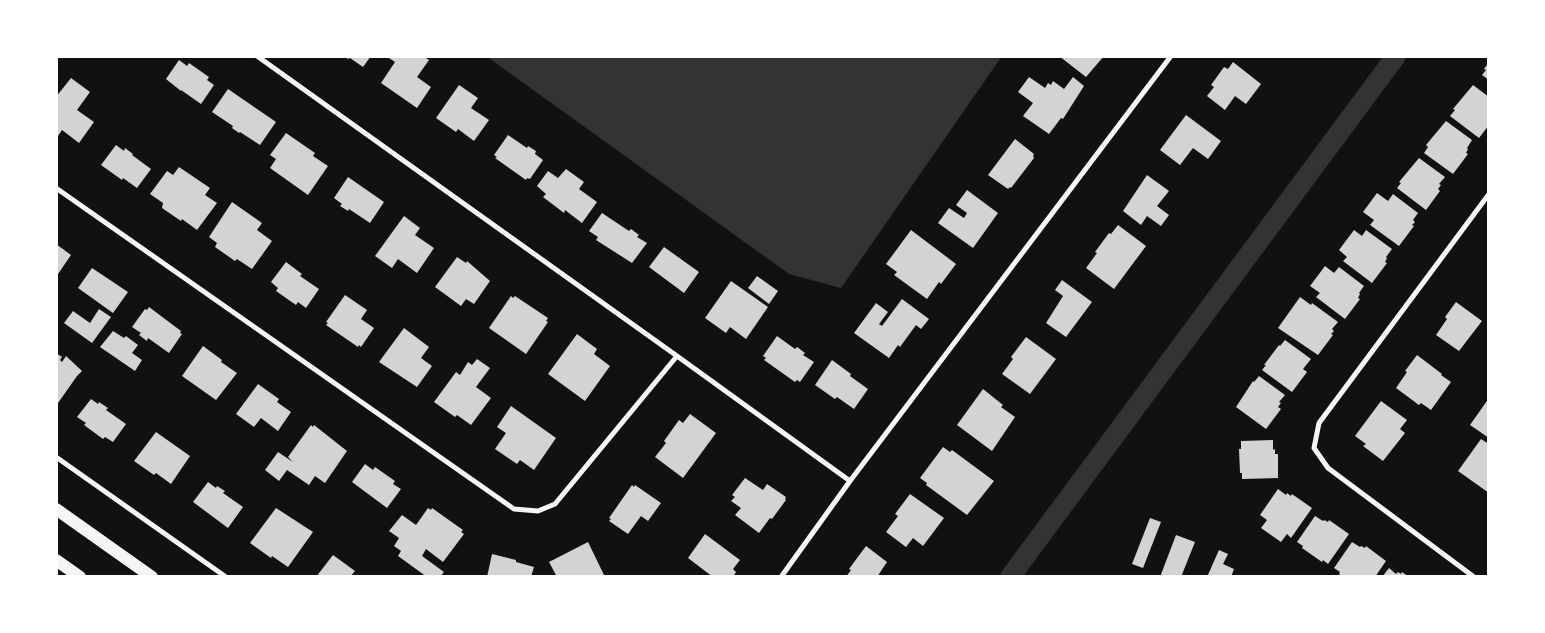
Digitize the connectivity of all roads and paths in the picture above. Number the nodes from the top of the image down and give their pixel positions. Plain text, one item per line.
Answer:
1 (257, 56) edge
2 (1171, 56) edge
3 (56, 188) edge
4 (1489, 194) edge
5 (677, 356) junction
6 (56, 457) edge
7 (850, 481) junction
8 (56, 509) edge
9 (56, 560) edge
10 (80, 577) edge
11 (152, 577) edge
12 (226, 577) edge
13 (781, 577) edge
14 (1474, 577) edge

1 - 5 street
2 - 7 street
3 - 5 street
4 - 14 street
5 - 7 street
6 - 12 street
7 - 13 street
8 - 11 main road
9 - 10 main road

